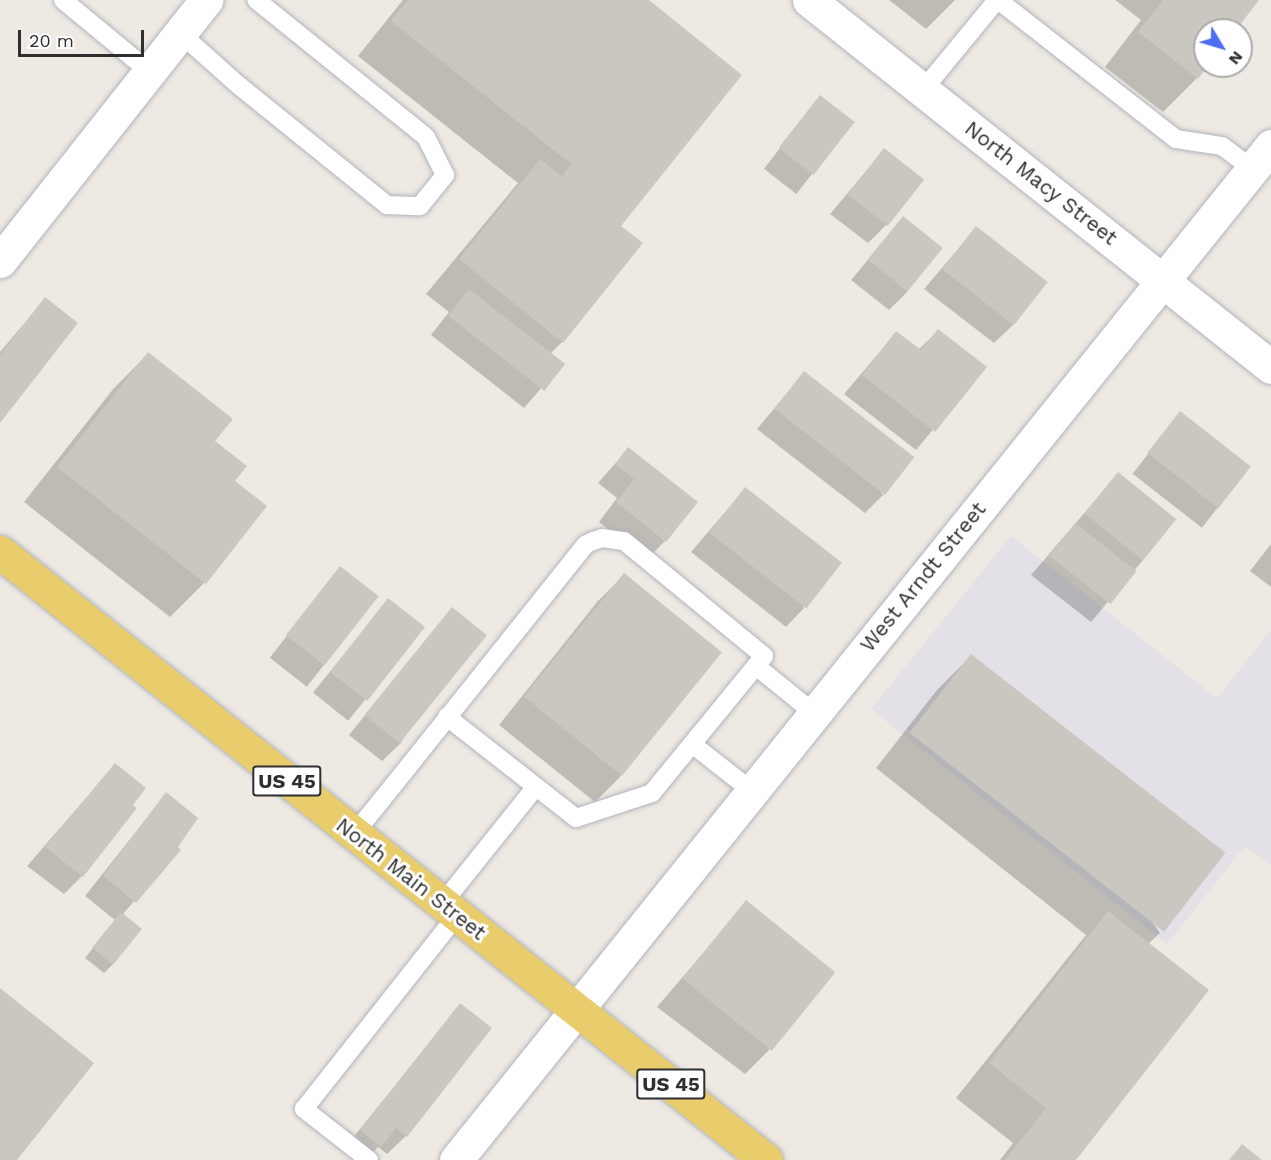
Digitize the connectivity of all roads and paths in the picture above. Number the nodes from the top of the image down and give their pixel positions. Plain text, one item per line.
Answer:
1 (63, 0) edge
2 (206, 0) edge
3 (256, 0) edge
4 (809, 0) edge
5 (998, 0) edge
6 (180, 33) junction
7 (150, 72) junction
8 (923, 90) junction
9 (1262, 157) edge
10 (0, 261) edge
11 (1163, 280) junction
12 (1271, 367) edge
13 (0, 552) edge
14 (760, 661) junction
15 (814, 713) junction
16 (447, 717) junction
17 (692, 744) junction
18 (535, 788) junction
19 (752, 790) junction
20 (354, 834) junction
21 (450, 910) junction
22 (576, 1008) junction
23 (369, 1160) edge
24 (456, 1160) edge
25 (766, 1160) edge

1 - 7 lane
2 - 6 street
3 - 6 lane
4 - 8 street, North Macy Street
5 - 8 lane
5 - 9 lane
6 - 7 street
7 - 10 street
8 - 11 street, North Macy Street
9 - 11 street, West Arndt Street
11 - 12 street, North Macy Street
11 - 15 street, West Arndt Street
13 - 20 main road, North Main Street / US 45
14 - 15 lane
14 - 16 lane
14 - 17 lane
15 - 19 street, West Arndt Street
16 - 18 lane
16 - 20 lane
17 - 18 lane
17 - 19 lane
18 - 21 lane
19 - 22 street, West Arndt Street
20 - 21 main road, North Main Street / US 45
21 - 22 main road, North Main Street / US 45
21 - 23 lane
22 - 24 street, West Arndt Street
22 - 25 main road, North Main Street / US 45

